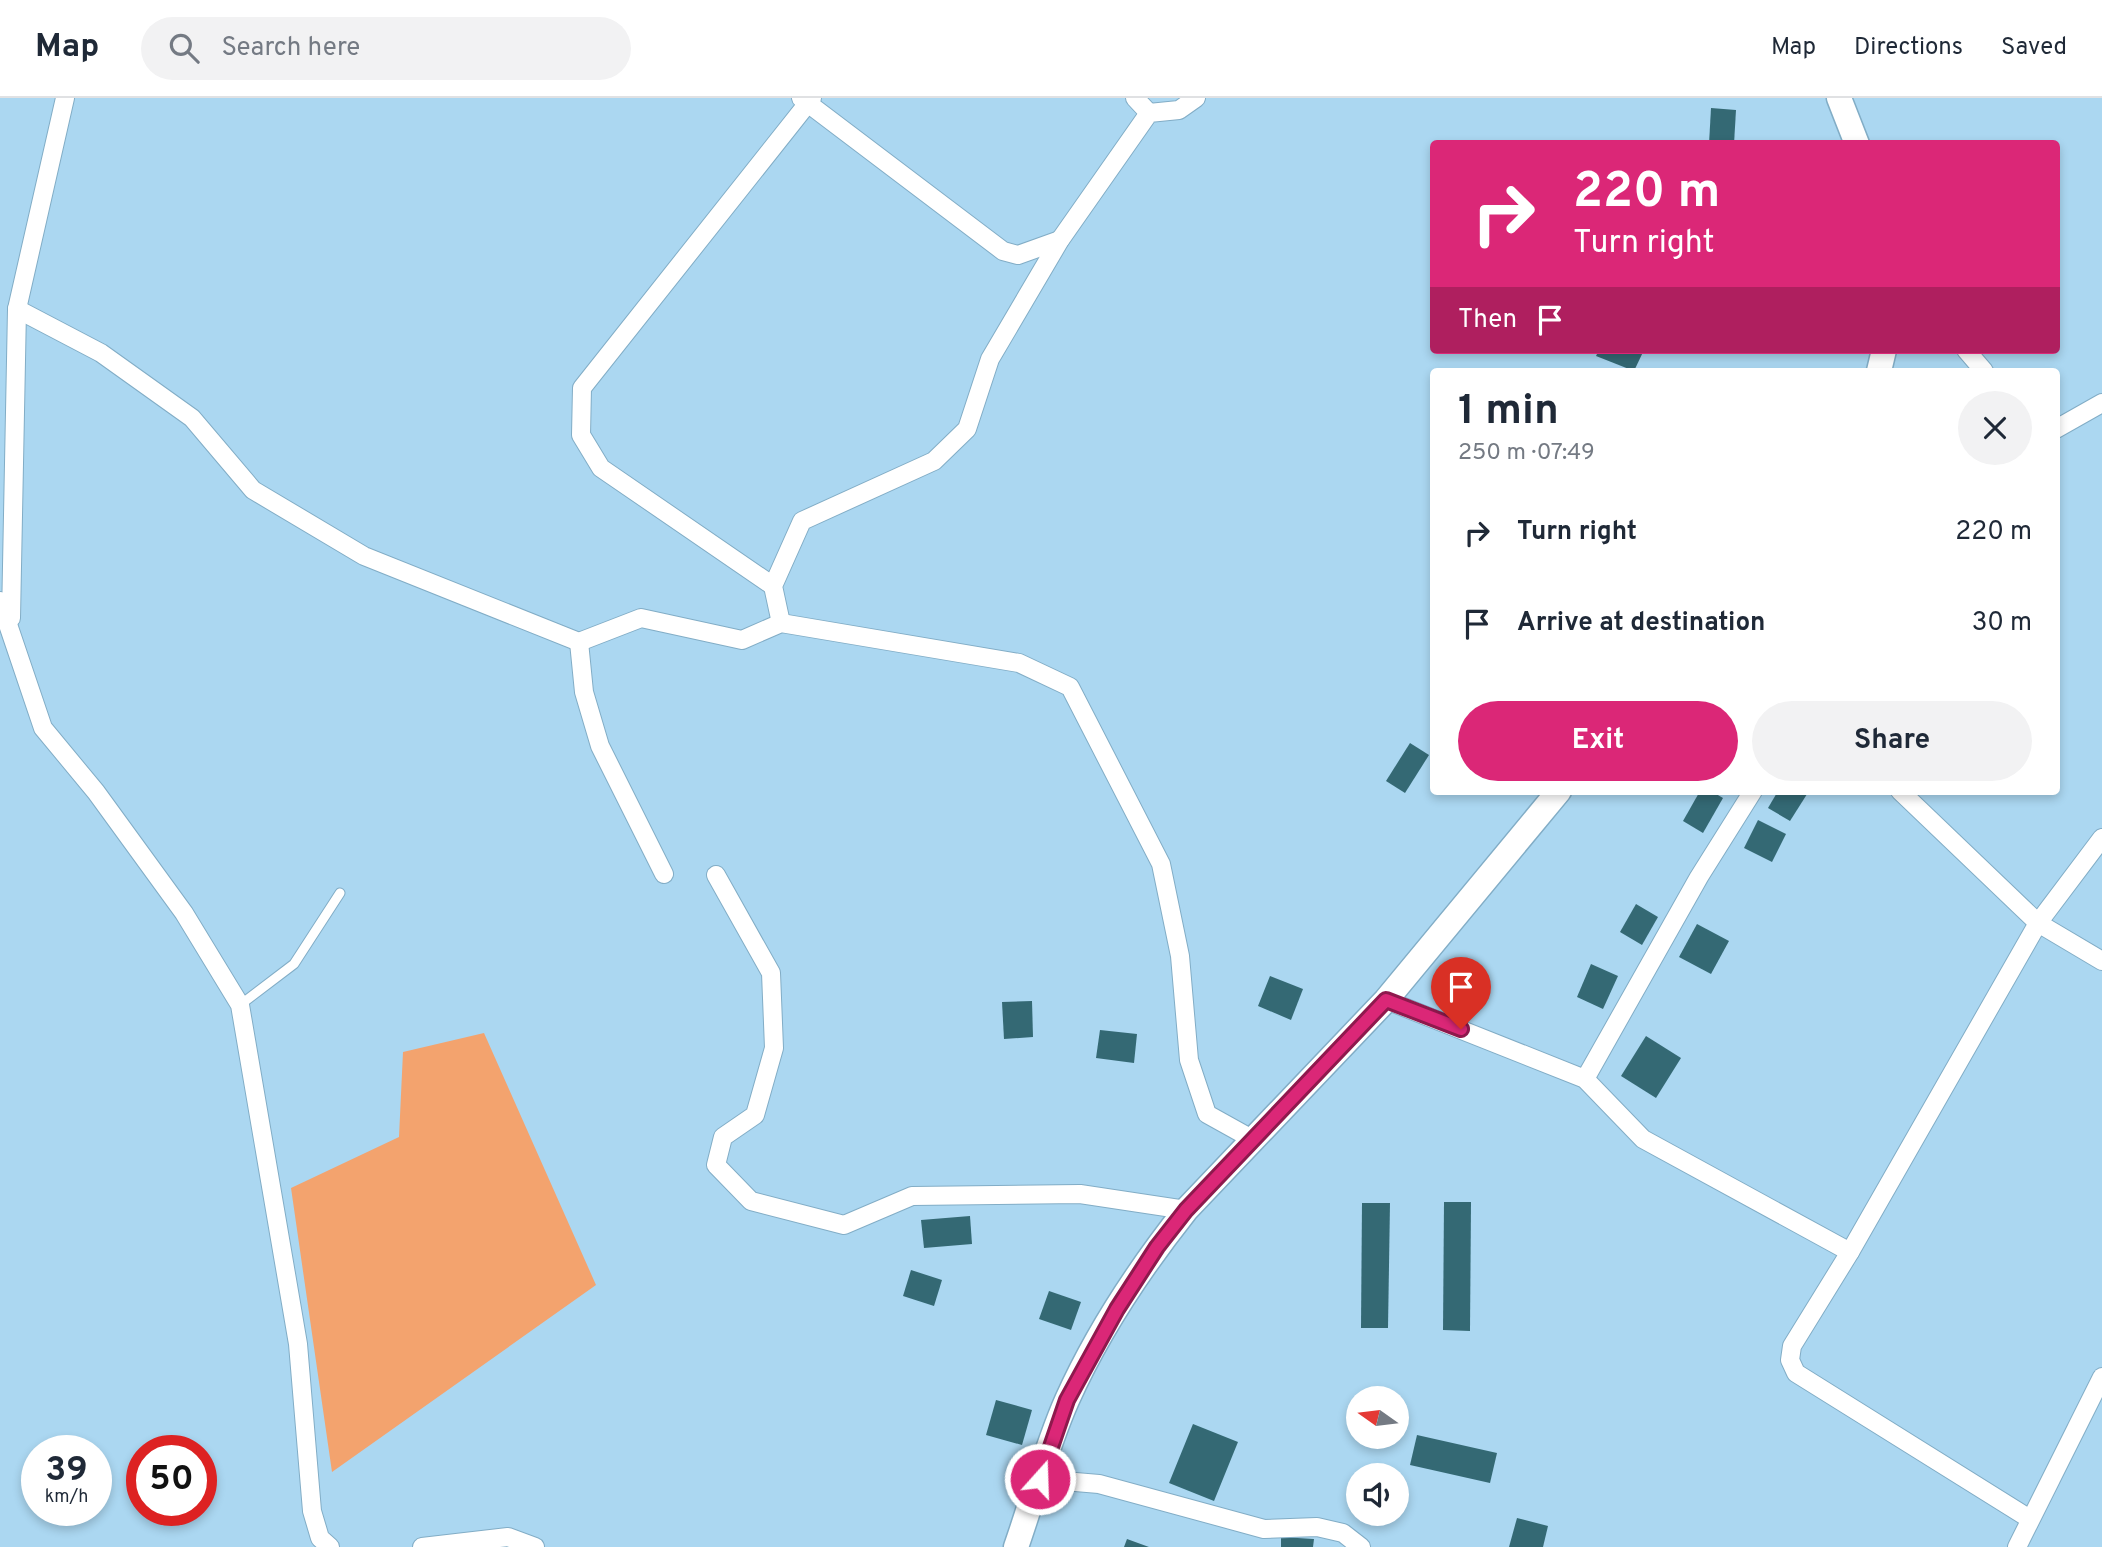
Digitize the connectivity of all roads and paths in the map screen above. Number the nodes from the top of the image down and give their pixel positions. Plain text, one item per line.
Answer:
1 (65, 98) edge
2 (1135, 98) edge
3 (1196, 98) edge
4 (1839, 98) edge
5 (807, 100) edge
6 (1149, 113) junction
7 (1855, 140) edge
8 (1060, 240) junction
9 (17, 309) junction
10 (1969, 354) edge
11 (1981, 368) edge
12 (2102, 402) edge
13 (2060, 427) edge
14 (773, 586) junction
15 (0, 601) edge
16 (781, 623) junction
17 (10, 630) junction
18 (579, 642) junction
19 (1556, 795) edge
20 (1750, 795) edge
21 (1904, 795) edge
22 (2102, 838) edge
23 (664, 874) dead end
24 (716, 875) dead end
25 (340, 893) dead end
26 (2038, 923) junction
27 (2102, 961) edge
28 (1386, 1000) junction
29 (240, 1005) junction
30 (1585, 1079) junction
31 (1252, 1139) junction
32 (1186, 1210) junction
33 (1850, 1252) junction
34 (2102, 1377) edge
35 (1040, 1479) junction
36 (2030, 1518) junction
37 (330, 1547) edge
38 (422, 1547) edge
39 (535, 1547) edge
40 (1016, 1547) edge
41 (1361, 1547) edge
42 (2017, 1547) edge

1 - 9 street
2 - 6 street
3 - 6 street
4 - 7 main road
5 - 8 street
5 - 14 street
6 - 8 street
8 - 14 street
9 - 17 street
9 - 18 street
10 - 11 street
12 - 13 street
14 - 16 street
15 - 17 street
16 - 18 street
16 - 31 street
17 - 29 street
18 - 23 street
19 - 28 main road
20 - 30 street
21 - 26 street
22 - 26 street
24 - 32 street
25 - 29 lane
26 - 27 street
26 - 33 street
28 - 30 street
28 - 31 main road
29 - 37 street
30 - 33 street
31 - 32 main road
32 - 35 main road
33 - 36 street
34 - 36 street
35 - 40 main road
35 - 41 street
36 - 42 street
38 - 39 street

